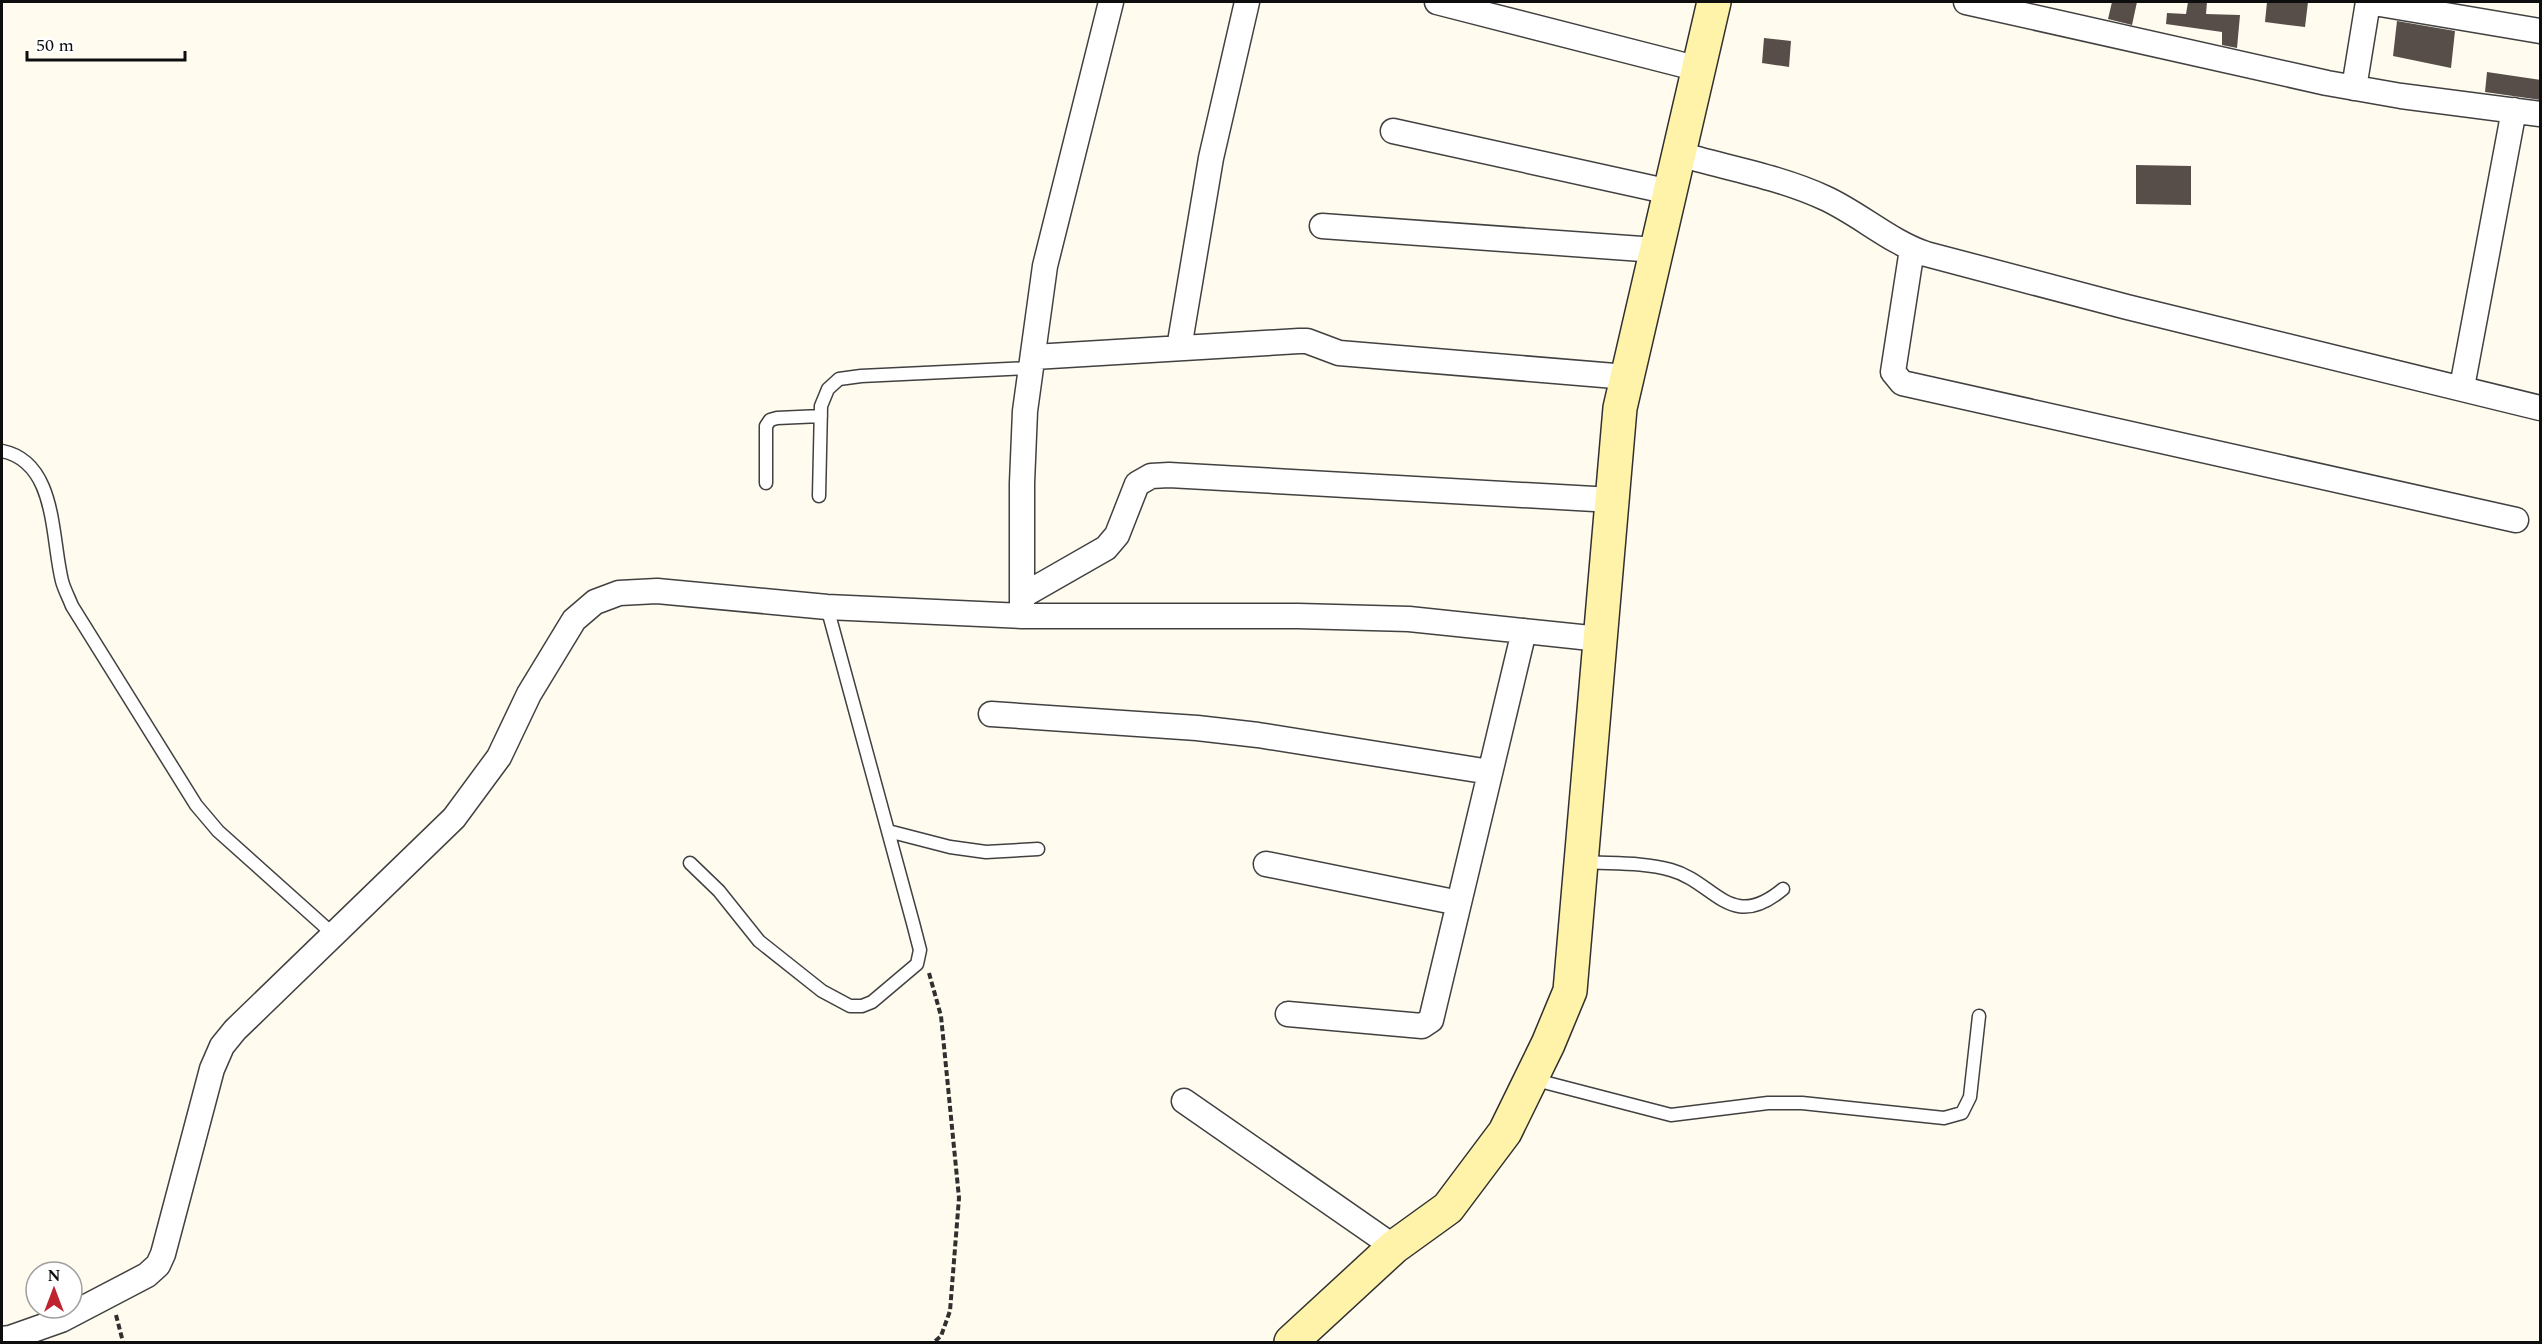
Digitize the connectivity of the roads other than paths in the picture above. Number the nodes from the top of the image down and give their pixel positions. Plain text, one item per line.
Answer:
1 (1111, 2) edge
2 (1246, 2) edge
3 (1437, 2) edge
4 (1714, 2) edge
5 (1966, 2) edge
6 (2368, 2) edge
7 (2541, 31) edge
8 (1699, 69) junction
9 (2354, 88) junction
10 (2514, 110) junction
11 (2541, 114) edge
12 (1394, 131) dead end
13 (1679, 154) junction
14 (1670, 192) junction
15 (1322, 226) dead end
16 (1912, 249) junction
17 (1656, 250) junction
18 (1179, 348) junction
19 (1032, 363) junction
20 (1627, 377) junction
21 (2462, 387) junction
22 (2541, 408) edge
23 (820, 416) junction
24 (2, 451) edge
25 (766, 483) dead end
26 (819, 496) dead end
27 (1612, 500) junction
28 (2516, 520) dead end
29 (1022, 606) junction
30 (827, 607) junction
31 (1524, 631) junction
32 (1600, 639) junction
33 (991, 714) dead end
34 (1490, 772) junction
35 (888, 831) junction
36 (1038, 849) dead end
37 (1582, 862) junction
38 (690, 863) dead end
39 (1266, 864) dead end
40 (1783, 889) dead end
41 (1459, 903) junction
42 (333, 934) junction
43 (1288, 1014) dead end
44 (1979, 1016) dead end
45 (1531, 1078) junction
46 (1184, 1101) dead end
47 (1394, 1247) junction
48 (2, 1339) edge
49 (1291, 1342) edge

1 - 19 street
2 - 18 street
3 - 8 street
4 - 8 main road
5 - 9 street
6 - 7 street
6 - 9 street
8 - 13 main road
9 - 10 street
10 - 11 street
10 - 21 street
12 - 14 street
13 - 14 main road
13 - 16 street
14 - 17 main road
15 - 17 street
16 - 21 street
16 - 28 street
17 - 20 main road
18 - 19 street
18 - 20 street
19 - 23 lane
19 - 29 street
20 - 27 main road
21 - 22 street
23 - 25 lane
23 - 26 lane
24 - 42 lane
27 - 29 street
27 - 32 main road
29 - 30 street
29 - 31 street
30 - 35 lane
30 - 42 street
31 - 32 street
31 - 34 street
32 - 37 main road
33 - 34 street
34 - 41 street
35 - 36 lane
35 - 38 lane
37 - 40 lane
37 - 45 main road
39 - 41 street
41 - 43 street
42 - 48 street
44 - 45 lane
45 - 47 main road
46 - 47 street
47 - 49 main road

